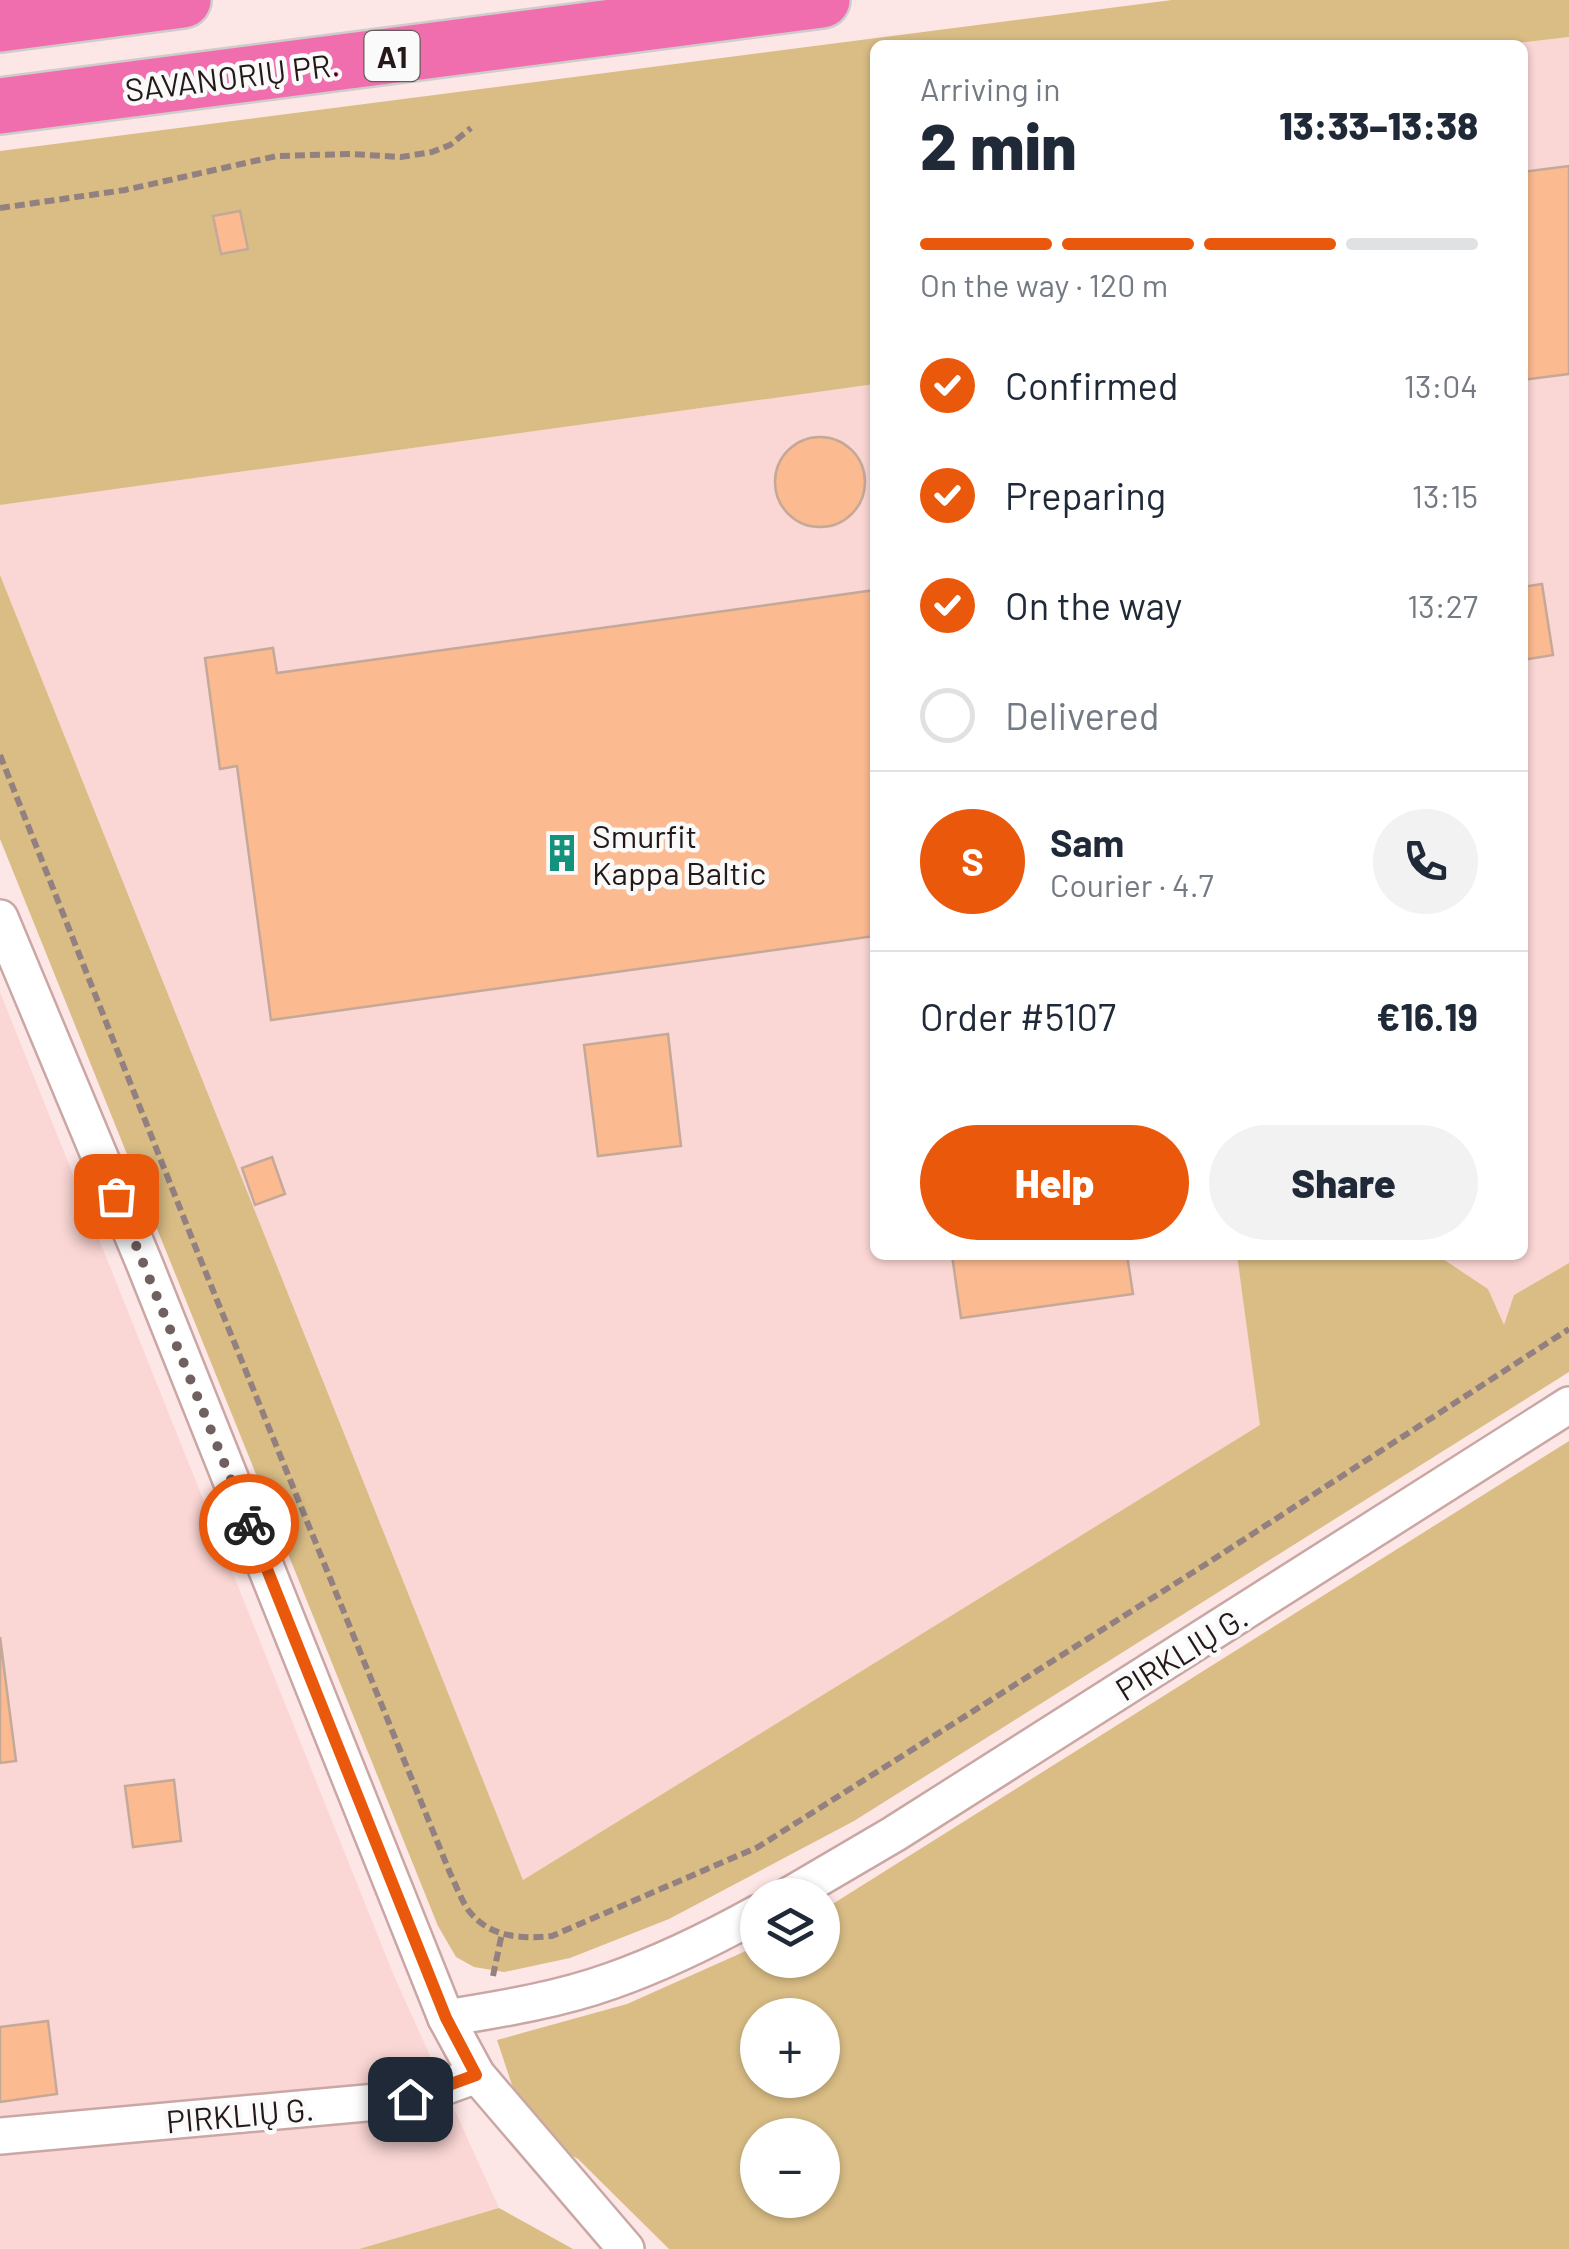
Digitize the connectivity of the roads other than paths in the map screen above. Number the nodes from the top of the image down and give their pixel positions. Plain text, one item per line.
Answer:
1 (183, 0) edge
2 (822, 0) edge
3 (0, 24) edge
4 (0, 106) edge
5 (0, 918) edge
6 (1569, 1405) edge
7 (819, 1878) edge
8 (740, 1922) edge
9 (446, 2018) junction
10 (476, 2075) junction
11 (0, 2136) edge
12 (626, 2249) edge

1 - 3 highway
2 - 4 highway, SAVANORIŲ PR. / A1
5 - 9 street
6 - 7 street, PIRKLIŲ G.
8 - 9 street
9 - 10 street
10 - 11 street, PIRKLIŲ G.
10 - 12 street

